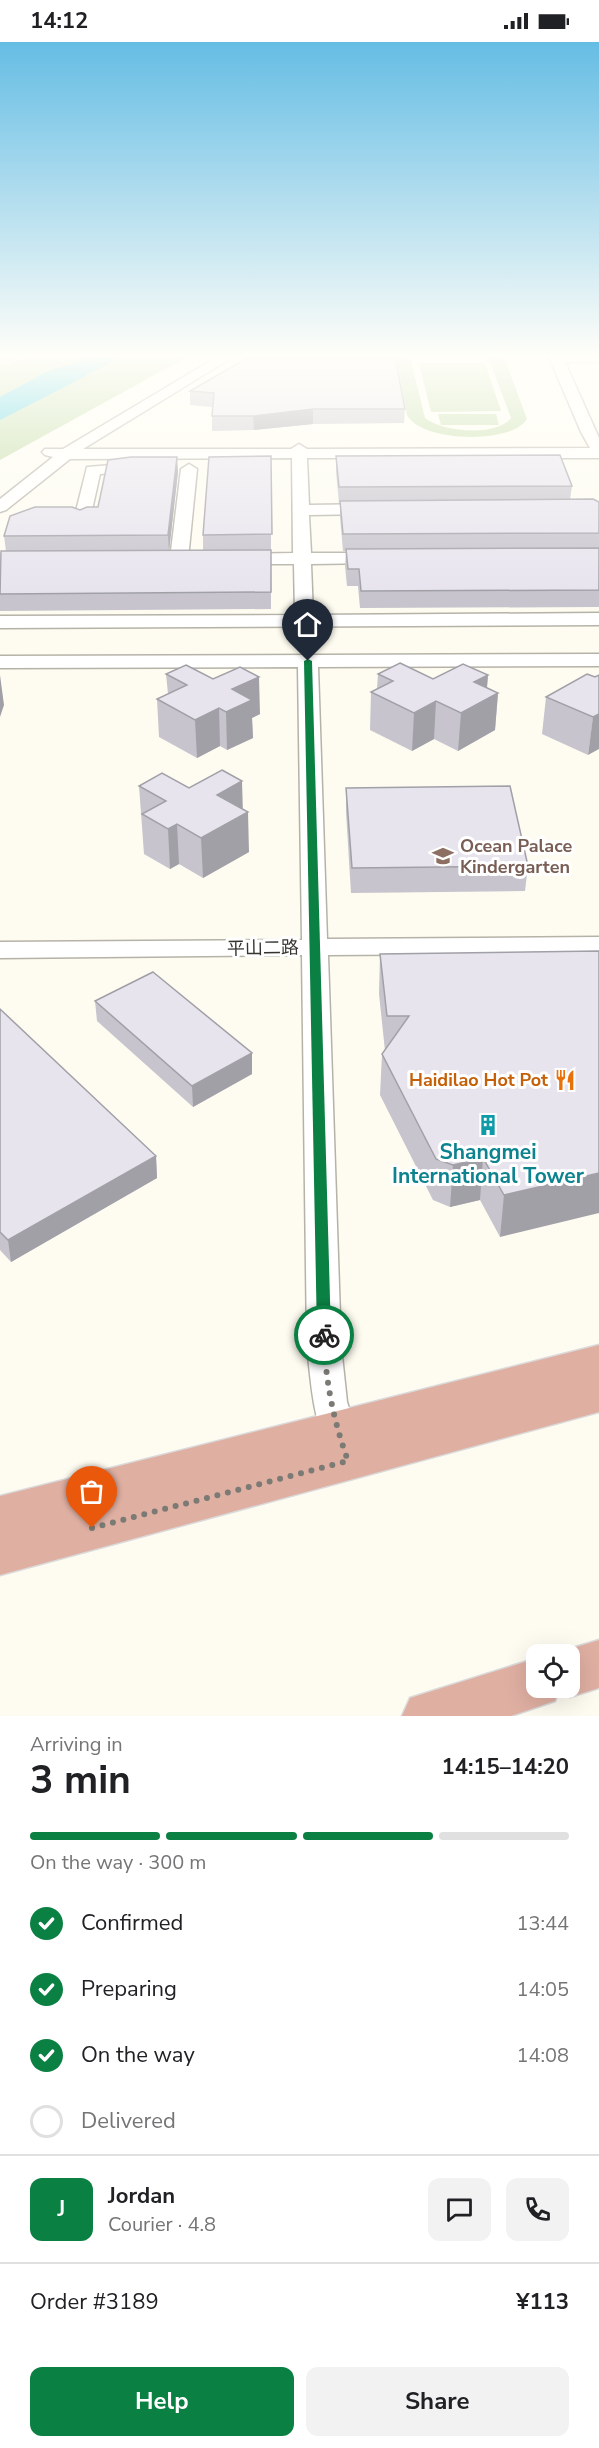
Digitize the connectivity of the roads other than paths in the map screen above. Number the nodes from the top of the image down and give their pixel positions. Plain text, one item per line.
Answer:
1 (88, 435) edge
2 (93, 435) edge
3 (110, 435) edge
4 (591, 435) edge
5 (155, 450) junction
6 (598, 450) edge
7 (62, 452) junction
8 (299, 457) junction
9 (189, 469) junction
10 (0, 488) edge
11 (0, 507) edge
12 (395, 509) edge
13 (301, 510) junction
14 (82, 519) edge
15 (303, 558) junction
16 (397, 558) edge
17 (156, 559) edge
18 (179, 559) junction
19 (201, 559) edge
20 (224, 559) edge
21 (599, 619) edge
22 (304, 620) junction
23 (0, 622) edge
24 (599, 660) edge
25 (308, 661) junction
26 (0, 662) edge
27 (599, 945) edge
28 (315, 948) junction
29 (0, 950) edge
30 (599, 1362) edge
31 (599, 1394) edge
32 (343, 1446) junction
33 (0, 1517) edge
34 (0, 1553) edge
35 (599, 1664) edge
36 (580, 1669) edge
37 (526, 1686) edge
38 (428, 1716) edge

1 - 7 street
2 - 7 street
3 - 5 street
4 - 6 street
5 - 7 street
5 - 8 street
6 - 8 street
7 - 8 street
7 - 10 street
7 - 11 street
8 - 9 street
8 - 13 street
9 - 14 street
9 - 18 street
12 - 13 street
13 - 15 street
15 - 16 street
15 - 20 street
15 - 22 street
17 - 18 street
18 - 19 street
21 - 22 street
22 - 23 street
24 - 25 street
25 - 26 street
25 - 28 street
27 - 28 street, 平山二路
28 - 29 street, 平山二路
28 - 32 street
30 - 32 main road
31 - 32 main road
32 - 33 main road
32 - 34 main road
35 - 36 main road
37 - 38 main road

